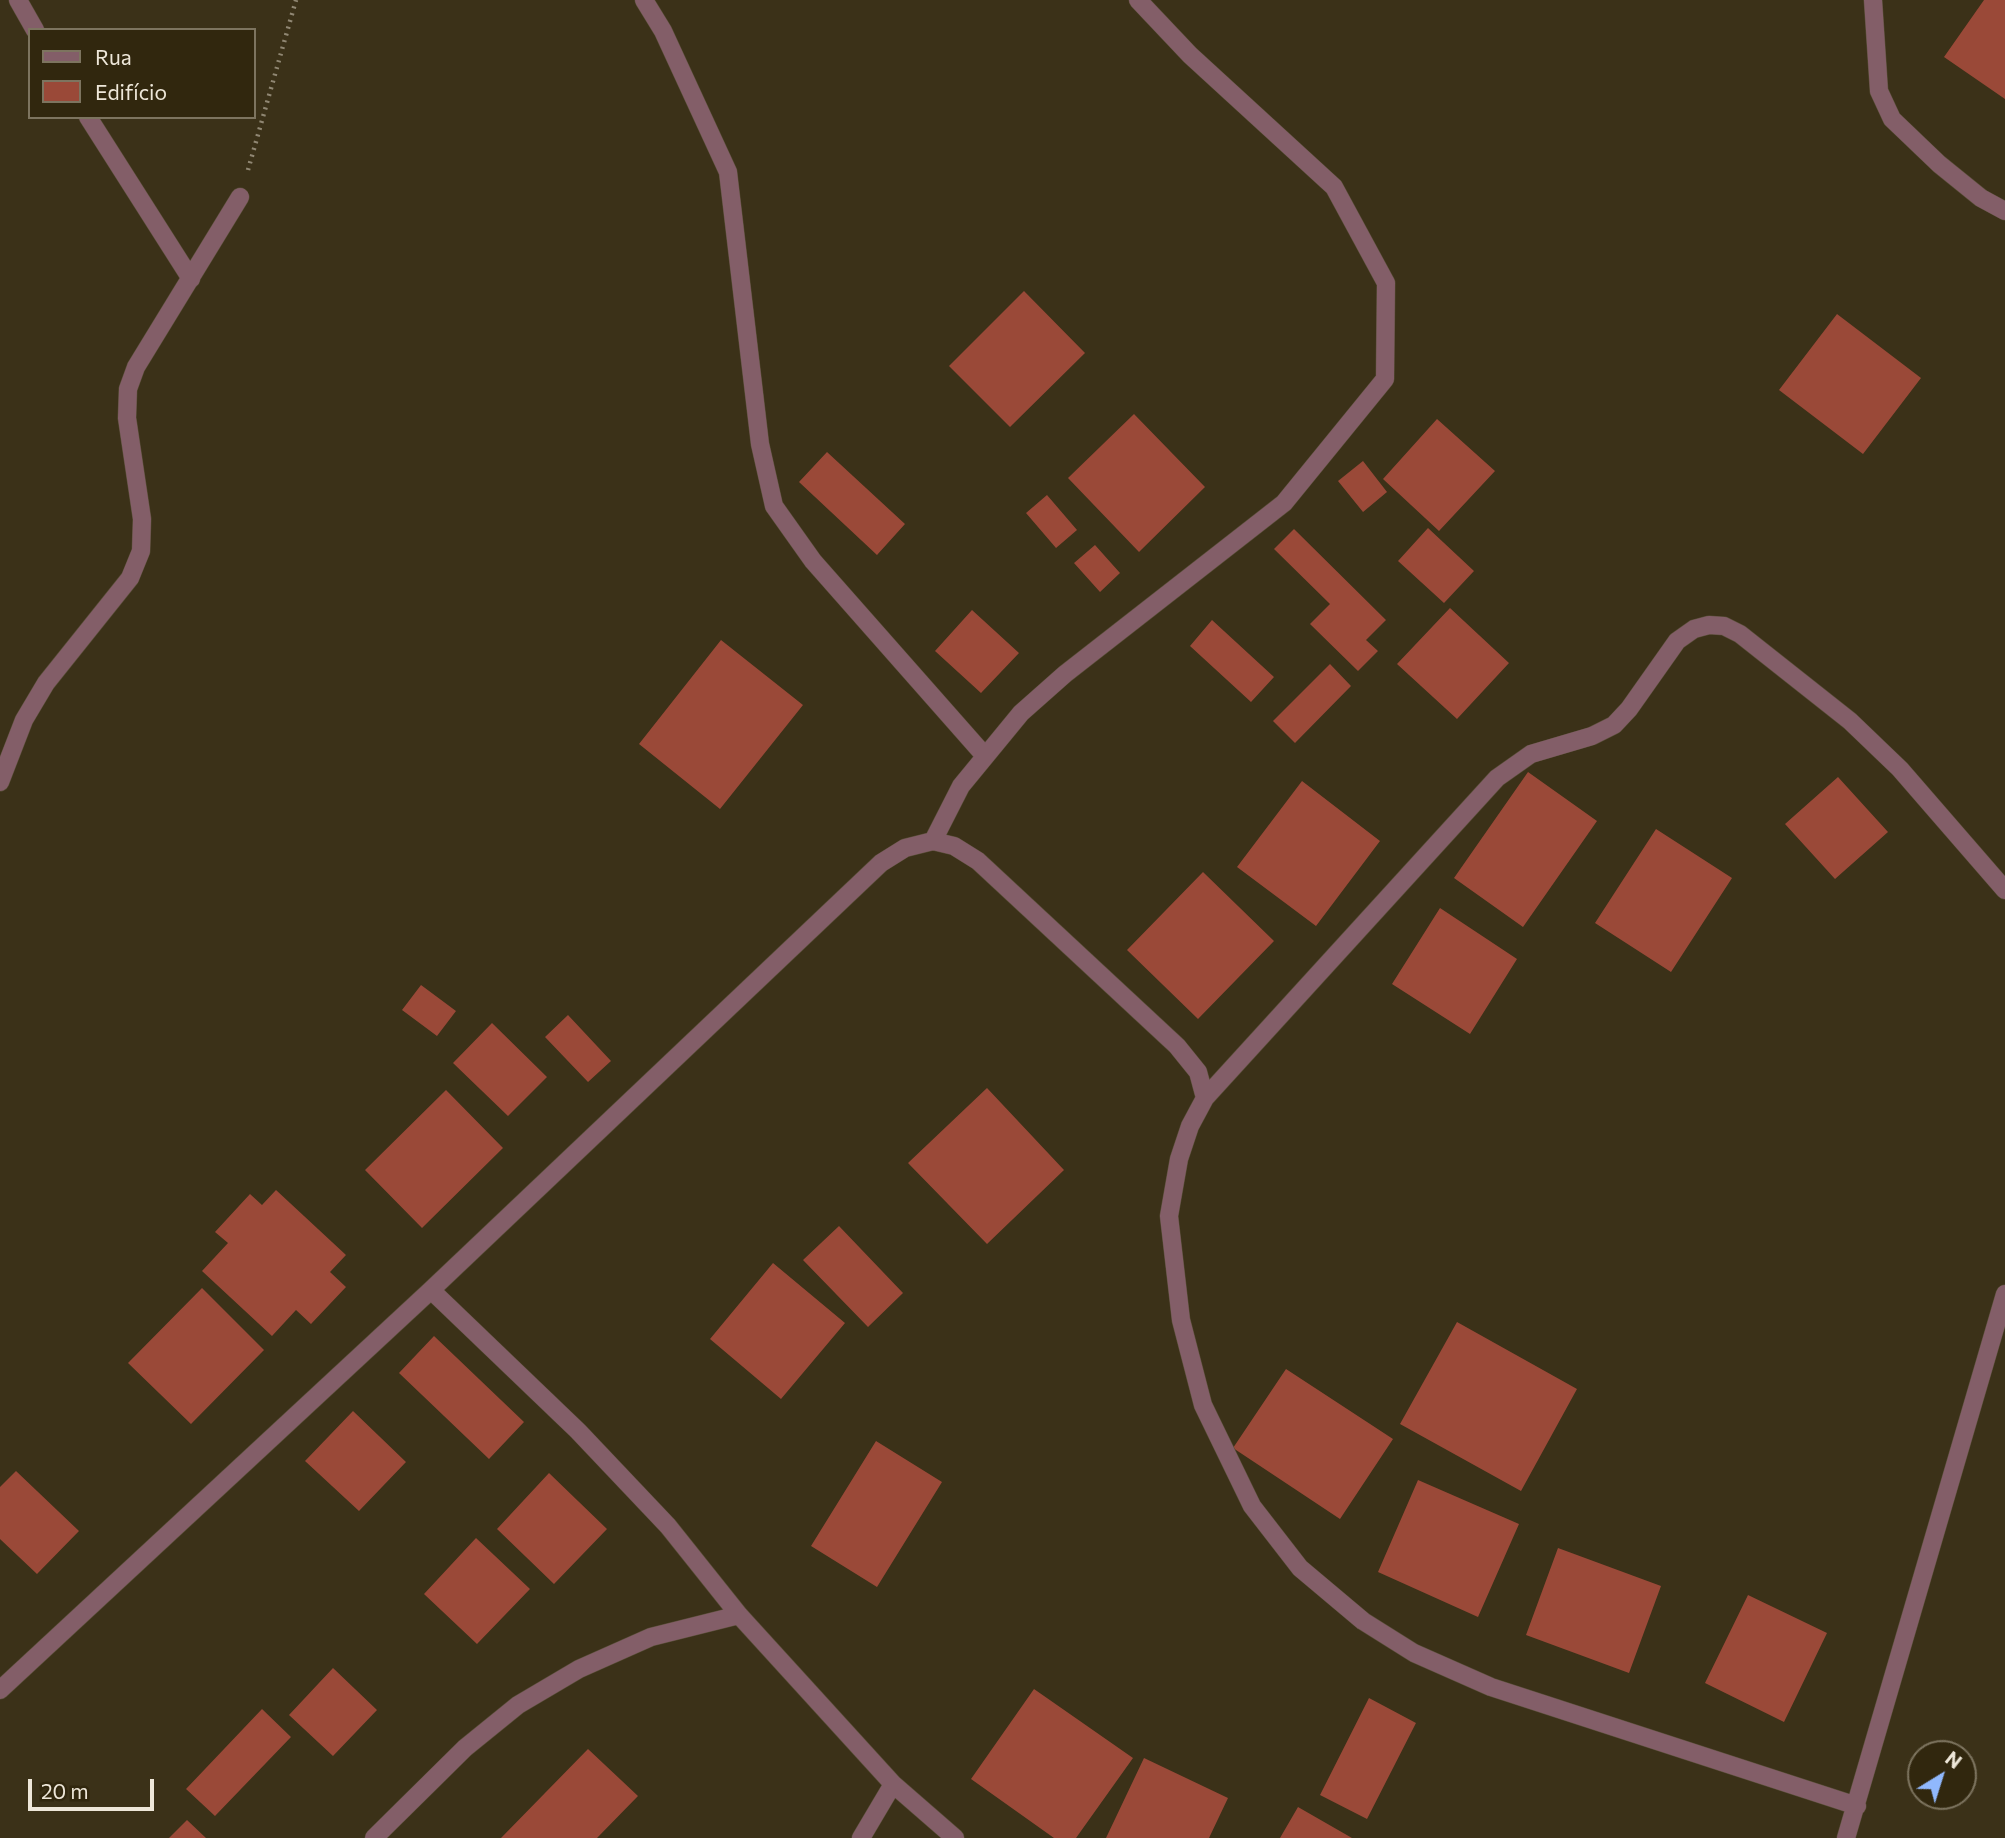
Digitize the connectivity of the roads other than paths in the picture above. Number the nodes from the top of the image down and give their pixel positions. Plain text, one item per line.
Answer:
1 (18, 0) edge
2 (644, 0) edge
3 (1138, 0) edge
4 (1873, 0) edge
5 (34, 28) edge
6 (89, 119) edge
7 (240, 197) road end
8 (2005, 211) edge
9 (191, 279) junction
10 (985, 756) junction
11 (0, 782) edge
12 (933, 841) junction
13 (2005, 890) edge
14 (1205, 1098) junction
15 (431, 1290) junction
16 (2005, 1294) edge
17 (739, 1615) junction
18 (0, 1690) edge
19 (893, 1784) junction
20 (1857, 1807) junction
21 (374, 1838) edge
22 (861, 1838) edge
23 (955, 1838) edge
24 (1846, 1838) edge

1 - 5 street
2 - 10 street
3 - 10 street
4 - 8 street
6 - 9 street
7 - 9 street
9 - 11 street
10 - 12 street
12 - 14 street
12 - 15 street
13 - 14 street
14 - 20 street
15 - 17 street
15 - 18 street
16 - 20 street
17 - 19 street
17 - 21 street
19 - 22 street
19 - 23 street
20 - 24 street

